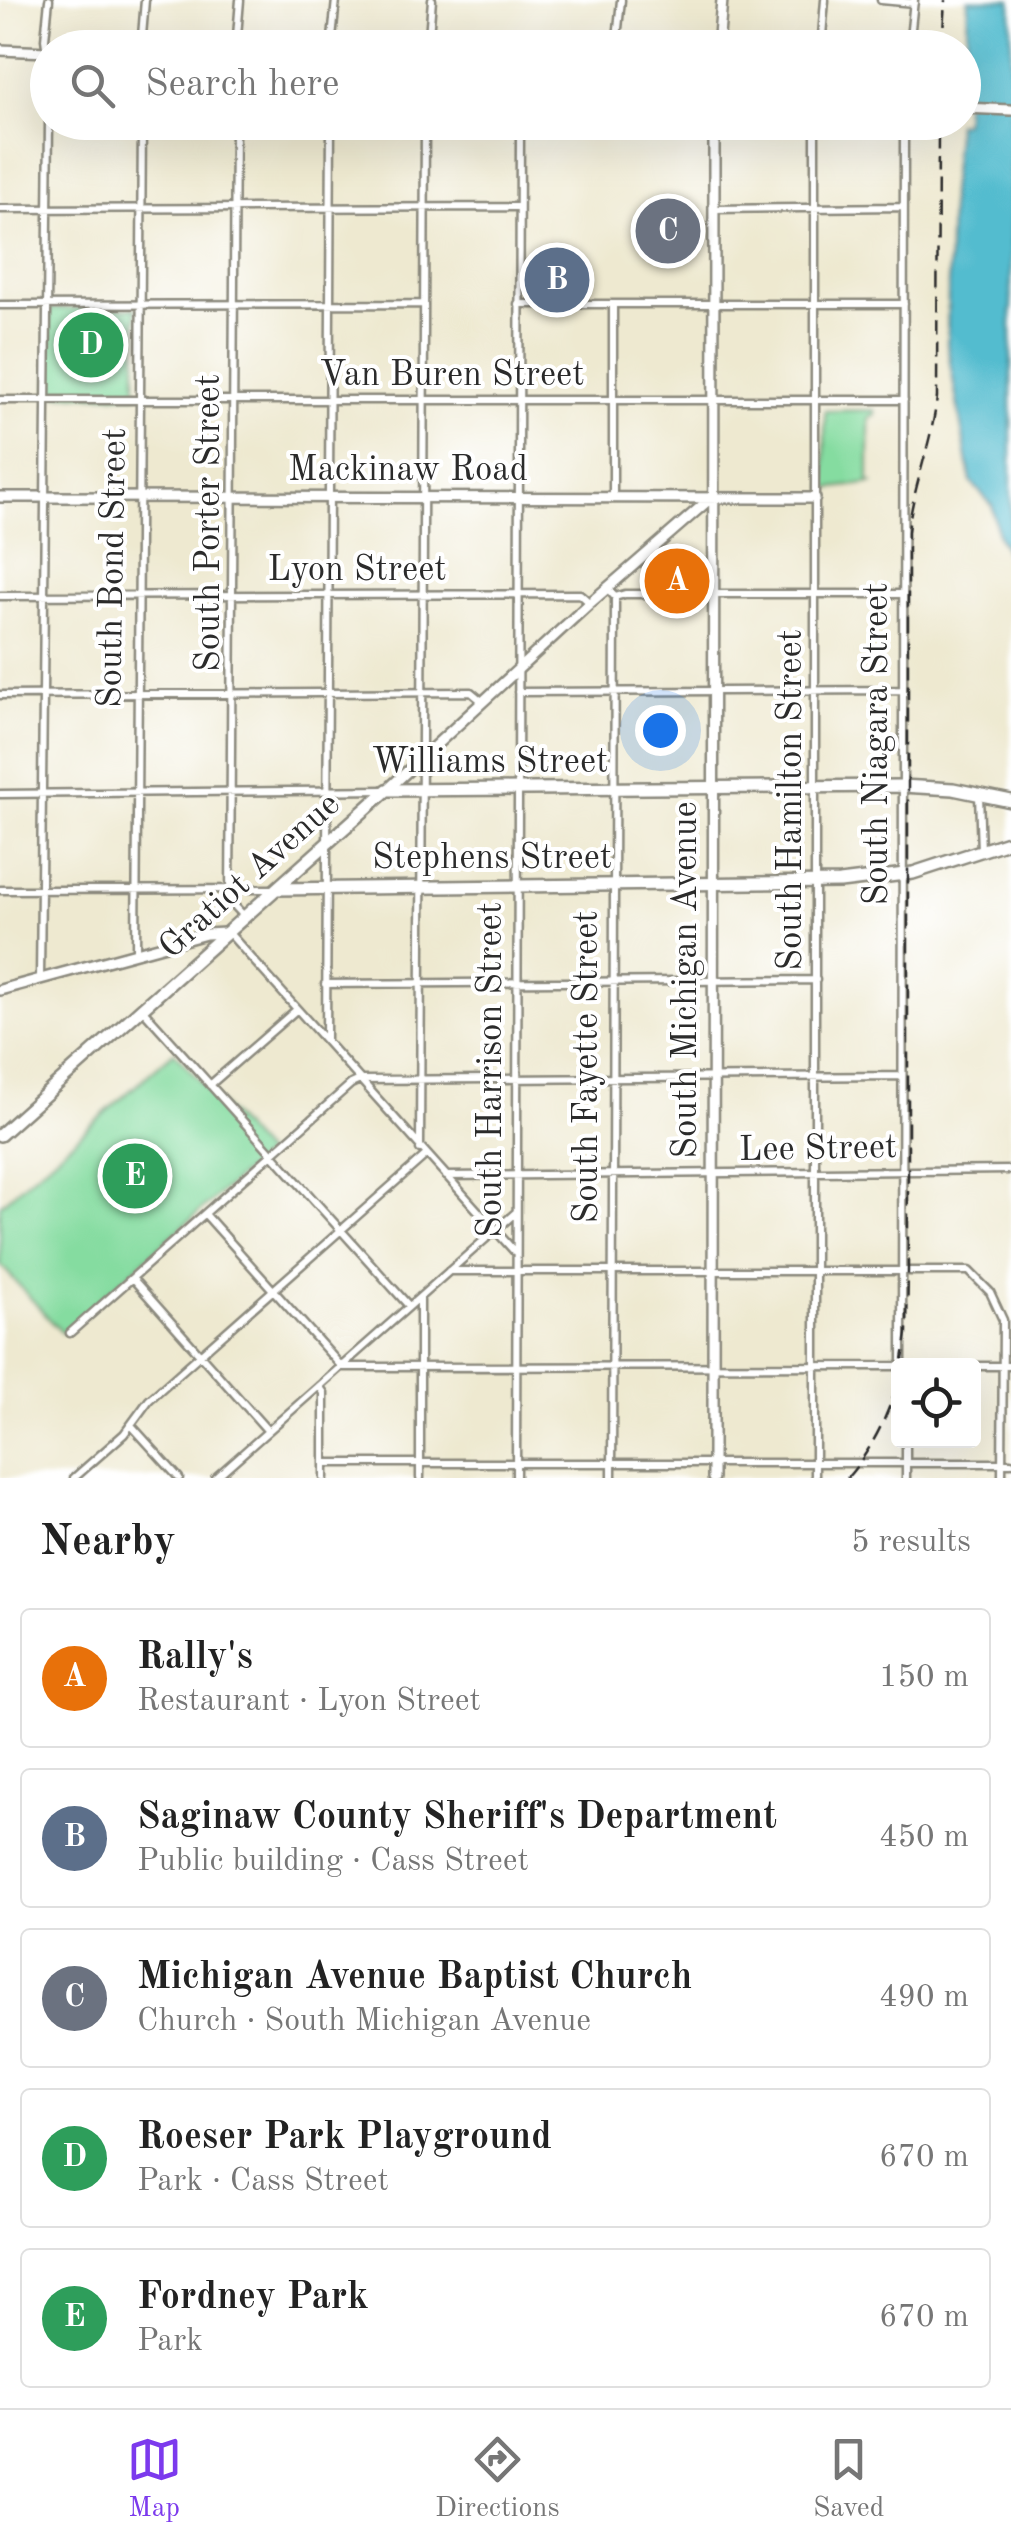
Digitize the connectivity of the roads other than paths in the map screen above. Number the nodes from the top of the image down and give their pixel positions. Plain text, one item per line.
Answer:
1 (49, 0) edge
2 (145, 0) edge
3 (240, 0) edge
4 (336, 0) edge
5 (432, 0) edge
6 (621, 0) edge
7 (722, 0) edge
8 (825, 0) edge
9 (881, 0) edge
10 (914, 2) edge
11 (46, 30) edge
12 (142, 30) edge
13 (238, 30) edge
14 (333, 30) edge
15 (430, 30) edge
16 (618, 30) edge
17 (720, 30) edge
18 (822, 30) edge
19 (912, 30) edge
20 (0, 50) edge
21 (30, 52) edge
22 (981, 109) edge
23 (1011, 110) edge
24 (49, 140) edge
25 (142, 140) edge
26 (236, 140) edge
27 (331, 140) edge
28 (425, 140) edge
29 (520, 140) edge
30 (714, 140) edge
31 (815, 140) edge
32 (904, 140) edge
33 (904, 206) junction
34 (518, 207) junction
35 (814, 207) junction
36 (47, 208) junction
37 (142, 208) junction
38 (235, 208) junction
39 (330, 208) junction
40 (425, 208) junction
41 (714, 208) junction
42 (0, 209) edge
43 (714, 303) junction
44 (815, 303) junction
45 (46, 304) junction
46 (140, 304) junction
47 (234, 304) junction
48 (330, 304) junction
49 (424, 304) junction
50 (518, 304) junction
51 (613, 304) junction
52 (904, 304) junction
53 (0, 305) edge
54 (518, 399) junction
55 (0, 400) edge
56 (44, 400) junction
57 (140, 400) junction
58 (234, 400) junction
59 (329, 400) junction
60 (423, 400) junction
61 (613, 400) junction
62 (714, 400) junction
63 (814, 400) junction
64 (904, 400) junction
65 (0, 497) edge
66 (44, 497) junction
67 (138, 497) junction
68 (234, 497) junction
69 (328, 497) junction
70 (518, 497) junction
71 (713, 497) junction
72 (423, 498) junction
73 (613, 498) junction
74 (816, 498) junction
75 (611, 592) junction
76 (328, 594) junction
77 (422, 594) junction
78 (518, 594) junction
79 (816, 594) junction
80 (902, 594) junction
81 (233, 595) junction
82 (0, 596) edge
83 (43, 596) junction
84 (137, 596) junction
85 (714, 596) junction
86 (590, 604) junction
87 (517, 670) junction
88 (714, 690) junction
89 (902, 690) junction
90 (613, 691) junction
91 (816, 691) junction
92 (518, 692) junction
93 (233, 693) junction
94 (327, 693) junction
95 (423, 693) junction
96 (42, 694) junction
97 (136, 694) junction
98 (0, 695) edge
99 (482, 702) junction
100 (422, 757) junction
101 (902, 786) junction
102 (816, 787) junction
103 (712, 788) junction
104 (518, 789) junction
105 (613, 789) junction
106 (387, 790) junction
107 (422, 790) junction
108 (327, 791) junction
109 (231, 792) junction
110 (0, 794) edge
111 (41, 794) junction
112 (136, 794) junction
113 (980, 795) junction
114 (1011, 800) edge
115 (1011, 841) edge
116 (328, 844) junction
117 (981, 852) junction
118 (902, 875) junction
119 (816, 883) junction
120 (612, 884) junction
121 (713, 884) junction
122 (422, 886) junction
123 (517, 886) junction
124 (327, 887) junction
125 (134, 888) junction
126 (232, 888) junction
127 (40, 889) junction
128 (276, 889) junction
129 (0, 890) edge
130 (245, 917) junction
131 (228, 933) junction
132 (136, 953) junction
133 (40, 979) junction
134 (816, 980) junction
135 (713, 981) junction
136 (421, 982) junction
137 (612, 982) junction
138 (516, 983) junction
139 (325, 984) junction
140 (0, 990) edge
141 (143, 1010) junction
142 (296, 1010) junction
143 (326, 1041) junction
144 (902, 1076) junction
145 (612, 1077) junction
146 (713, 1077) junction
147 (815, 1077) junction
148 (516, 1078) junction
149 (360, 1080) junction
150 (420, 1080) junction
151 (210, 1085) junction
152 (0, 1135) edge
153 (423, 1152) junction
154 (272, 1155) junction
155 (1011, 1170) edge
156 (902, 1173) junction
157 (814, 1174) junction
158 (516, 1175) junction
159 (612, 1175) junction
160 (714, 1175) junction
161 (446, 1176) junction
162 (516, 1212) junction
163 (204, 1214) junction
164 (340, 1230) junction
165 (495, 1231) junction
166 (515, 1252) junction
167 (713, 1270) junction
168 (814, 1270) junction
169 (902, 1270) junction
170 (449, 1271) junction
171 (516, 1271) junction
172 (612, 1271) junction
173 (132, 1278) junction
174 (272, 1290) junction
175 (420, 1296) junction
176 (409, 1306) junction
177 (70, 1333) dead end
178 (200, 1355) junction
179 (900, 1358) edge
180 (342, 1366) junction
181 (815, 1366) junction
182 (891, 1366) edge
183 (981, 1366) edge
184 (1007, 1366) edge
185 (420, 1367) junction
186 (516, 1367) junction
187 (612, 1368) junction
188 (713, 1368) junction
189 (319, 1386) junction
190 (131, 1424) junction
191 (268, 1430) junction
192 (906, 1448) edge
193 (906, 1462) junction
194 (324, 1463) junction
195 (420, 1463) junction
196 (612, 1463) junction
197 (713, 1463) junction
198 (815, 1463) junction
199 (1007, 1463) edge
200 (516, 1464) junction
201 (74, 1478) edge
202 (179, 1478) edge
203 (215, 1478) edge
204 (324, 1478) edge
205 (420, 1478) edge
206 (516, 1478) edge
207 (612, 1478) edge
208 (714, 1478) edge
209 (815, 1478) edge
210 (906, 1478) edge
211 (1002, 1478) edge

1 - 11 street
2 - 12 street
3 - 13 street
4 - 14 street
5 - 15 street
6 - 16 street
7 - 17 street
8 - 18 street
9 - 10 street
10 - 19 street
20 - 21 street
22 - 23 street
24 - 36 street
25 - 37 street, South Bond Street
26 - 38 street, South Porter Street
27 - 39 street
28 - 40 street
29 - 34 street, South Harrison Street
30 - 41 street, South Michigan Avenue
31 - 35 street, South Hamilton Street
32 - 33 street, South Niagara Street
33 - 35 street
33 - 52 street, South Niagara Street
34 - 40 street
34 - 50 street, South Harrison Street
35 - 41 street
35 - 44 street, South Hamilton Street
36 - 37 street
36 - 42 street
36 - 45 street
37 - 38 street
37 - 46 street, South Bond Street
38 - 39 street
38 - 47 street, South Porter Street
39 - 40 street
39 - 48 street
40 - 49 street
41 - 43 street, South Michigan Avenue
43 - 44 street
43 - 51 street
43 - 62 street, South Michigan Avenue
44 - 52 street
44 - 63 street, South Hamilton Street
45 - 46 street
45 - 53 street
45 - 56 street
46 - 47 street
46 - 57 street, South Bond Street
47 - 48 street
47 - 58 street, South Porter Street
48 - 49 street
48 - 59 street
49 - 60 street
50 - 51 street
50 - 54 street, South Harrison Street
51 - 61 street
52 - 64 street, South Niagara Street
54 - 60 street, Van Buren Street
54 - 61 street, Van Buren Street
54 - 70 street, South Harrison Street
55 - 56 street, Van Buren Street
56 - 57 street, Van Buren Street
56 - 66 street
57 - 58 street, Van Buren Street
57 - 67 street, South Bond Street
58 - 59 street, Van Buren Street
58 - 68 street, South Porter Street
59 - 60 street, Van Buren Street
59 - 69 street
60 - 72 street
61 - 62 street, Van Buren Street
61 - 73 street
62 - 63 street, Van Buren Street
62 - 71 street, South Michigan Avenue
63 - 64 street, Van Buren Street
63 - 74 street, South Hamilton Street
64 - 80 street, South Niagara Street
65 - 66 street, Mackinaw Road
66 - 67 street, Mackinaw Road
66 - 83 street
67 - 68 street, Mackinaw Road
67 - 84 street, South Bond Street
68 - 69 street, Mackinaw Road
68 - 81 street, South Porter Street
69 - 72 street, Mackinaw Road
69 - 76 street
70 - 72 street, Mackinaw Road
70 - 73 street, Mackinaw Road
70 - 78 street, South Harrison Street
71 - 73 street, Mackinaw Road
71 - 74 street, Mackinaw Road
71 - 75 street, Gratiot Avenue
71 - 85 street, South Michigan Avenue
72 - 77 street
74 - 79 street, South Hamilton Street
75 - 85 street
75 - 86 street, Gratiot Avenue
75 - 90 street, South Fayette Street
76 - 77 street, Lyon Street
76 - 81 street, Lyon Street
76 - 94 street
77 - 78 street, Lyon Street
77 - 95 street
78 - 86 street, Lyon Street
78 - 87 street, South Harrison Street
79 - 80 street
79 - 85 street
79 - 91 street, South Hamilton Street
80 - 89 street, South Niagara Street
81 - 84 street, Lyon Street
81 - 93 street, South Porter Street
82 - 83 street, Lyon Street
83 - 84 street, Lyon Street
83 - 96 street
84 - 97 street, South Bond Street
85 - 88 street, South Michigan Avenue
86 - 87 street, Gratiot Avenue
87 - 92 street, South Harrison Street
87 - 99 street, Gratiot Avenue
88 - 90 street
88 - 91 street
88 - 103 street, South Michigan Avenue
89 - 91 street
89 - 101 street, South Niagara Street
90 - 92 street
90 - 105 street, South Fayette Street
91 - 102 street, South Hamilton Street
92 - 104 street, South Harrison Street
93 - 94 street
93 - 97 street
93 - 109 street, South Porter Street
94 - 95 street
94 - 108 street
95 - 99 street
95 - 100 street
96 - 97 street
96 - 98 street
96 - 111 street
97 - 112 street, South Bond Street
99 - 100 street, Gratiot Avenue
100 - 106 street, Gratiot Avenue
100 - 107 street
101 - 102 highway, Williams Street
101 - 113 highway, Williams Street
101 - 118 street, South Niagara Street
102 - 103 highway, Williams Street
102 - 119 street, South Hamilton Street
103 - 105 highway, Williams Street
103 - 121 street, South Michigan Avenue
104 - 105 highway, Williams Street
104 - 107 highway, Williams Street
104 - 123 street, South Harrison Street
105 - 120 street, South Fayette Street
106 - 107 highway, Williams Street
106 - 108 street, Williams Street
106 - 116 highway, Gratiot Avenue
107 - 122 street
108 - 109 street, Williams Street
108 - 116 street
109 - 112 street, Williams Street
109 - 126 street, South Porter Street
110 - 111 street, Williams Street
111 - 112 street, Williams Street
111 - 127 street
112 - 125 street, South Bond Street
113 - 114 highway, Williams Street
113 - 117 street
115 - 117 highway, Stephens Street
116 - 124 street
116 - 128 highway, Gratiot Avenue
117 - 118 highway, Stephens Street
118 - 119 highway, Stephens Street
118 - 144 street, South Niagara Street
119 - 121 highway, Stephens Street
119 - 134 street, South Hamilton Street
120 - 121 highway, Stephens Street
120 - 123 highway, Stephens Street
120 - 137 street, South Fayette Street
121 - 135 street, South Michigan Avenue
122 - 123 highway, Stephens Street
122 - 124 highway, Stephens Street
122 - 136 street
123 - 138 street, South Harrison Street
124 - 128 highway, Stephens Street
124 - 139 street
125 - 126 street, Stephens Street
125 - 127 street, Stephens Street
125 - 132 street, South Bond Street
126 - 128 street, Stephens Street
126 - 130 street, South Porter Street
127 - 129 street, Stephens Street
127 - 133 street
128 - 130 highway, Gratiot Avenue
130 - 131 highway, Gratiot Avenue
131 - 132 street
131 - 141 highway, Gratiot Avenue
131 - 142 street
132 - 133 street
133 - 140 street
134 - 135 street
134 - 147 street, South Hamilton Street
135 - 137 street
135 - 146 street, South Michigan Avenue
136 - 138 street
136 - 139 street
136 - 150 street
137 - 138 street
137 - 145 street, South Fayette Street
138 - 148 street, South Harrison Street
139 - 143 street
141 - 151 street
141 - 152 highway, Gratiot Avenue
142 - 143 street
142 - 151 street
143 - 149 street
144 - 147 street
144 - 156 street, South Niagara Street
145 - 146 street
145 - 148 street
145 - 159 street, South Fayette Street
146 - 147 street
146 - 160 street, South Michigan Avenue
147 - 157 street, South Hamilton Street
148 - 150 street
148 - 158 street, South Harrison Street
149 - 150 street
149 - 153 street
149 - 154 street
150 - 153 street
151 - 154 street
153 - 161 street
153 - 164 street
154 - 163 street
154 - 164 street
155 - 156 street, Lee Street
156 - 157 street, Lee Street
156 - 169 street, South Niagara Street
157 - 160 street, Lee Street
157 - 168 street, South Hamilton Street
158 - 159 street, Lee Street
158 - 161 street, Lee Street
158 - 162 street, South Harrison Street
159 - 160 street, Lee Street
159 - 172 street, South Fayette Street
160 - 167 street, South Michigan Avenue
161 - 165 street
162 - 165 street
162 - 166 street, South Harrison Street
163 - 173 street
163 - 174 street
164 - 174 street
164 - 176 street
165 - 166 street
165 - 170 street
166 - 171 street, South Harrison Street
167 - 168 street
167 - 172 street
167 - 188 street, South Michigan Avenue
168 - 169 street
168 - 181 street, South Hamilton Street
169 - 179 street, South Niagara Street
169 - 184 street
170 - 171 street
170 - 175 street
171 - 172 street
171 - 186 street, South Harrison Street
172 - 187 street, South Fayette Street
173 - 177 street
173 - 178 street
174 - 178 street
174 - 180 street
175 - 176 street
175 - 185 street
176 - 180 street
178 - 190 street
178 - 191 street
180 - 185 street
180 - 189 street
181 - 182 street
181 - 188 street
181 - 198 street, South Hamilton Street
183 - 184 street
184 - 199 street
185 - 186 street
185 - 195 street
186 - 187 street
186 - 200 street, South Harrison Street
187 - 188 street
187 - 196 street, South Fayette Street
188 - 197 street, South Michigan Avenue
189 - 191 street
189 - 194 street
190 - 201 street
190 - 202 street
191 - 203 street
192 - 193 street
193 - 198 street
193 - 199 street
193 - 210 street
194 - 195 street
194 - 204 street
195 - 200 street
195 - 205 street
196 - 197 street
196 - 200 street
196 - 207 street, South Fayette Street
197 - 198 street
197 - 208 street, South Michigan Avenue
198 - 209 street, South Hamilton Street
199 - 211 street
200 - 206 street, South Harrison Street

